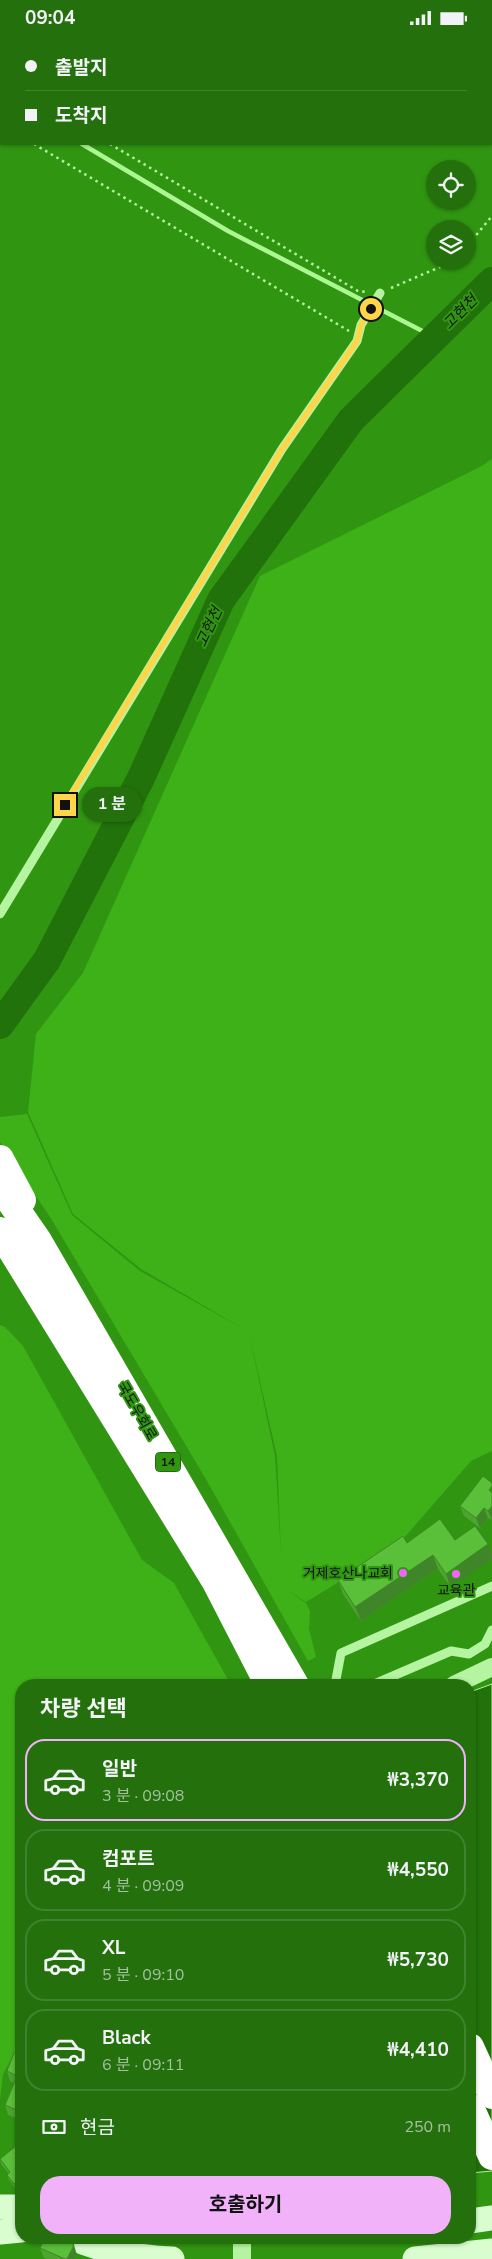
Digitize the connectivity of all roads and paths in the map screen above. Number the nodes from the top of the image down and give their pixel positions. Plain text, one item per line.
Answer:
1 (36, 145) edge
2 (112, 145) edge
3 (492, 216) edge
4 (476, 235) edge
5 (433, 270) edge
6 (380, 293) junction
7 (357, 341) junction
8 (0, 914) edge
9 (0, 1159) edge
10 (0, 1186) edge
11 (0, 1231) edge
12 (38, 1241) junction
13 (0, 1245) edge
14 (20, 1265) junction
15 (492, 1585) edge
16 (492, 1631) edge
17 (492, 1667) edge
18 (266, 1679) edge
19 (292, 1679) edge
20 (336, 1679) edge
21 (386, 1679) edge
22 (467, 1679) edge
23 (476, 2060) edge
24 (492, 2095) edge
25 (476, 2120) edge
26 (492, 2156) edge
27 (0, 2207) edge
28 (15, 2207) edge
29 (492, 2217) edge
30 (476, 2220) edge
31 (15, 2231) edge
32 (0, 2232) edge
33 (89, 2244) edge
34 (242, 2244) edge
35 (415, 2244) edge
36 (492, 2251) edge
37 (425, 2255) edge
38 (172, 2259) edge
39 (242, 2259) edge

1 - 7 path
2 - 6 path
3 - 4 path
5 - 6 path
6 - 7 lane
7 - 8 lane
9 - 12 highway
10 - 12 highway, 14
11 - 14 highway, 14
12 - 19 highway, 국도우회로 / 14
13 - 14 highway
14 - 18 highway, 국도우회로 / 14
15 - 20 lane
16 - 21 lane
17 - 22 street
23 - 24 highway
25 - 26 highway
27 - 28 street
29 - 30 street
31 - 32 street
33 - 38 street
34 - 39 street
35 - 37 street
36 - 37 street

